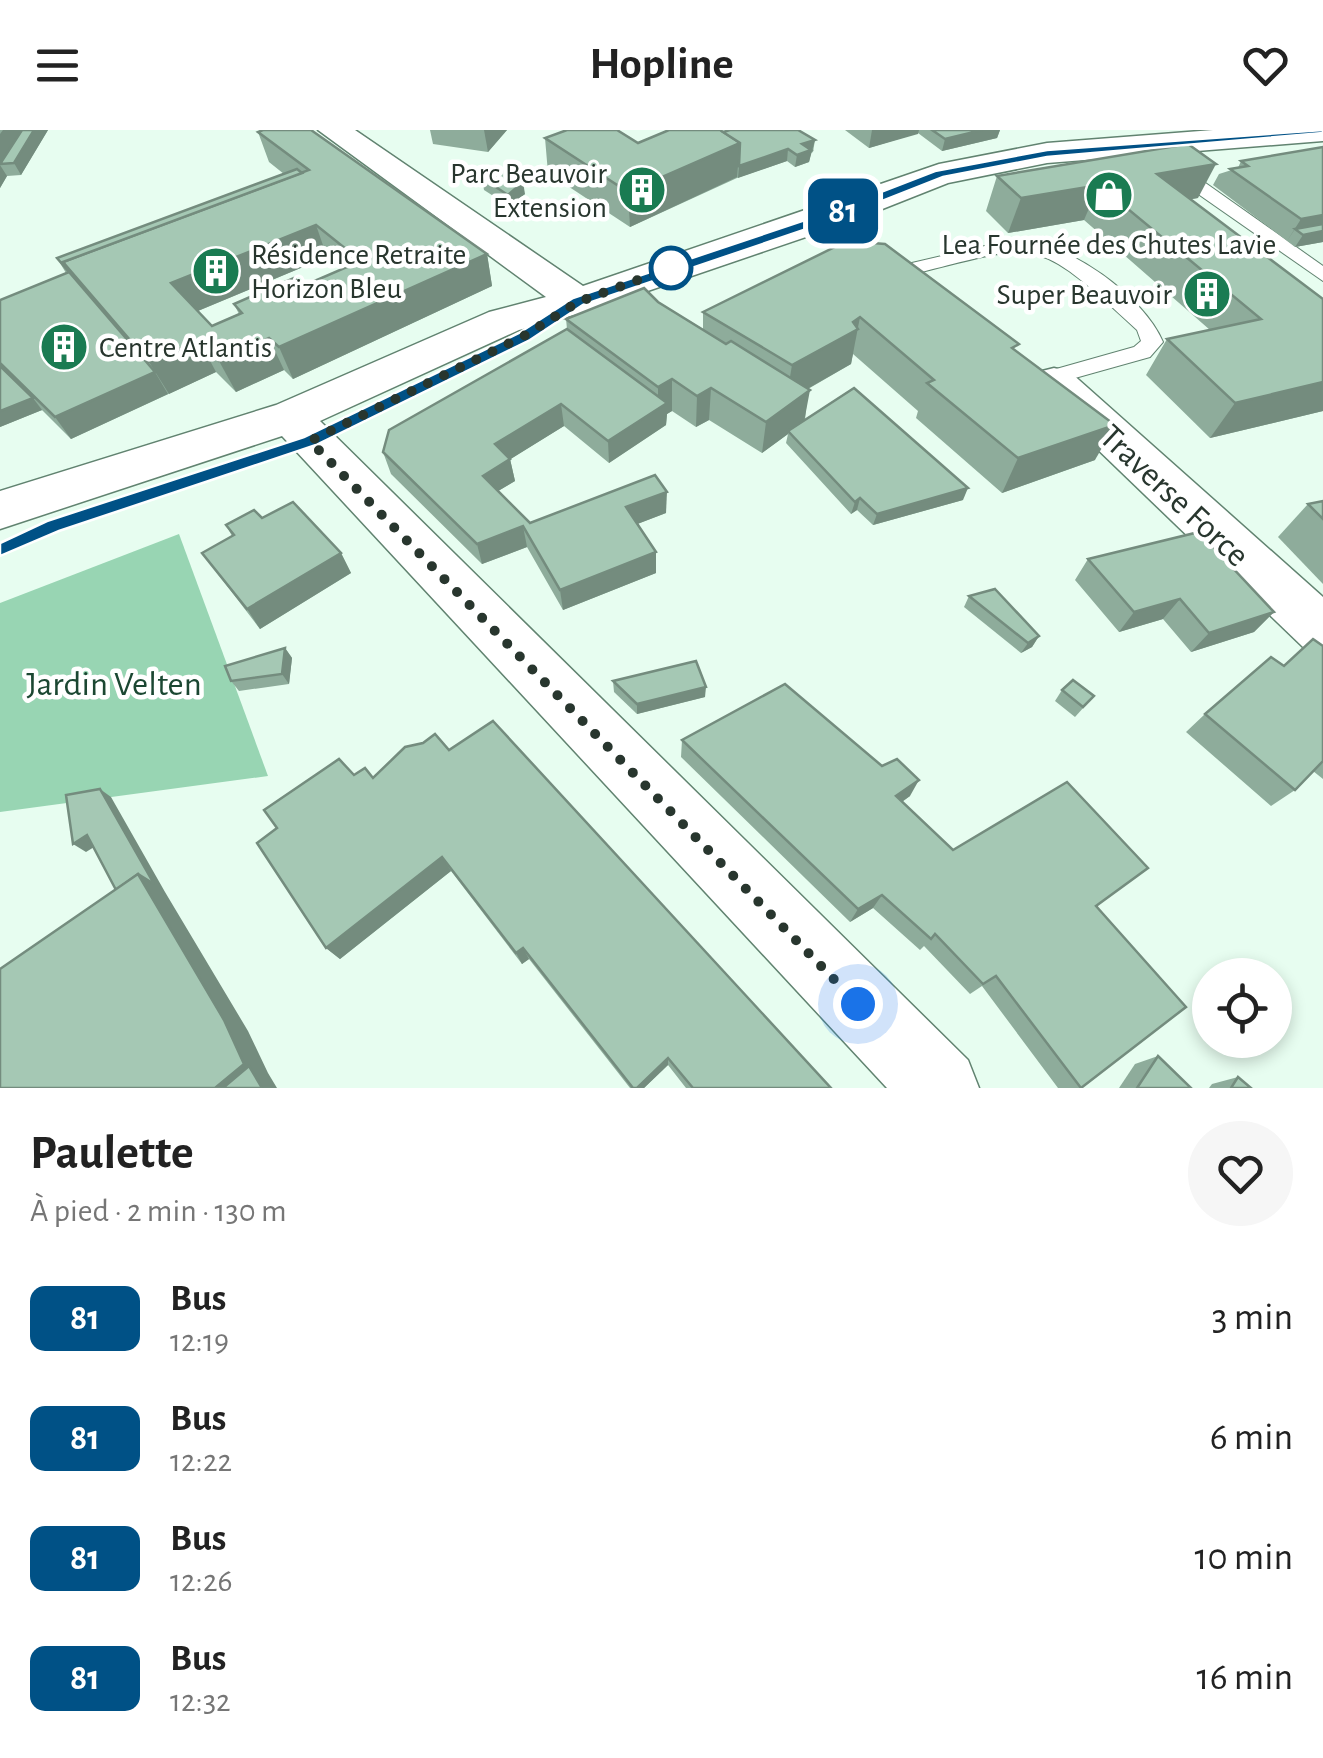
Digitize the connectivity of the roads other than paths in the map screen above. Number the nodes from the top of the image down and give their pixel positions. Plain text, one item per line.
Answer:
1 (1010, 130) edge
2 (338, 131) edge
3 (1323, 131) edge
4 (1234, 132) edge
5 (1141, 144) junction
6 (1047, 154) junction
7 (834, 215) junction
8 (906, 270) junction
9 (1323, 275) edge
10 (578, 302) junction
11 (954, 306) edge
12 (1034, 366) joint
13 (301, 429) junction
14 (0, 510) edge
15 (0, 548) edge
16 (1323, 631) edge
17 (940, 1088) edge

1 - 6 street
2 - 10 street
3 - 4 street
4 - 5 street
5 - 6 street
5 - 9 lane
6 - 7 street
7 - 8 street
7 - 10 street
8 - 11 street
8 - 12 lane
10 - 13 street
12 - 16 street, Traverse Force
13 - 14 street
13 - 15 street
13 - 17 street

